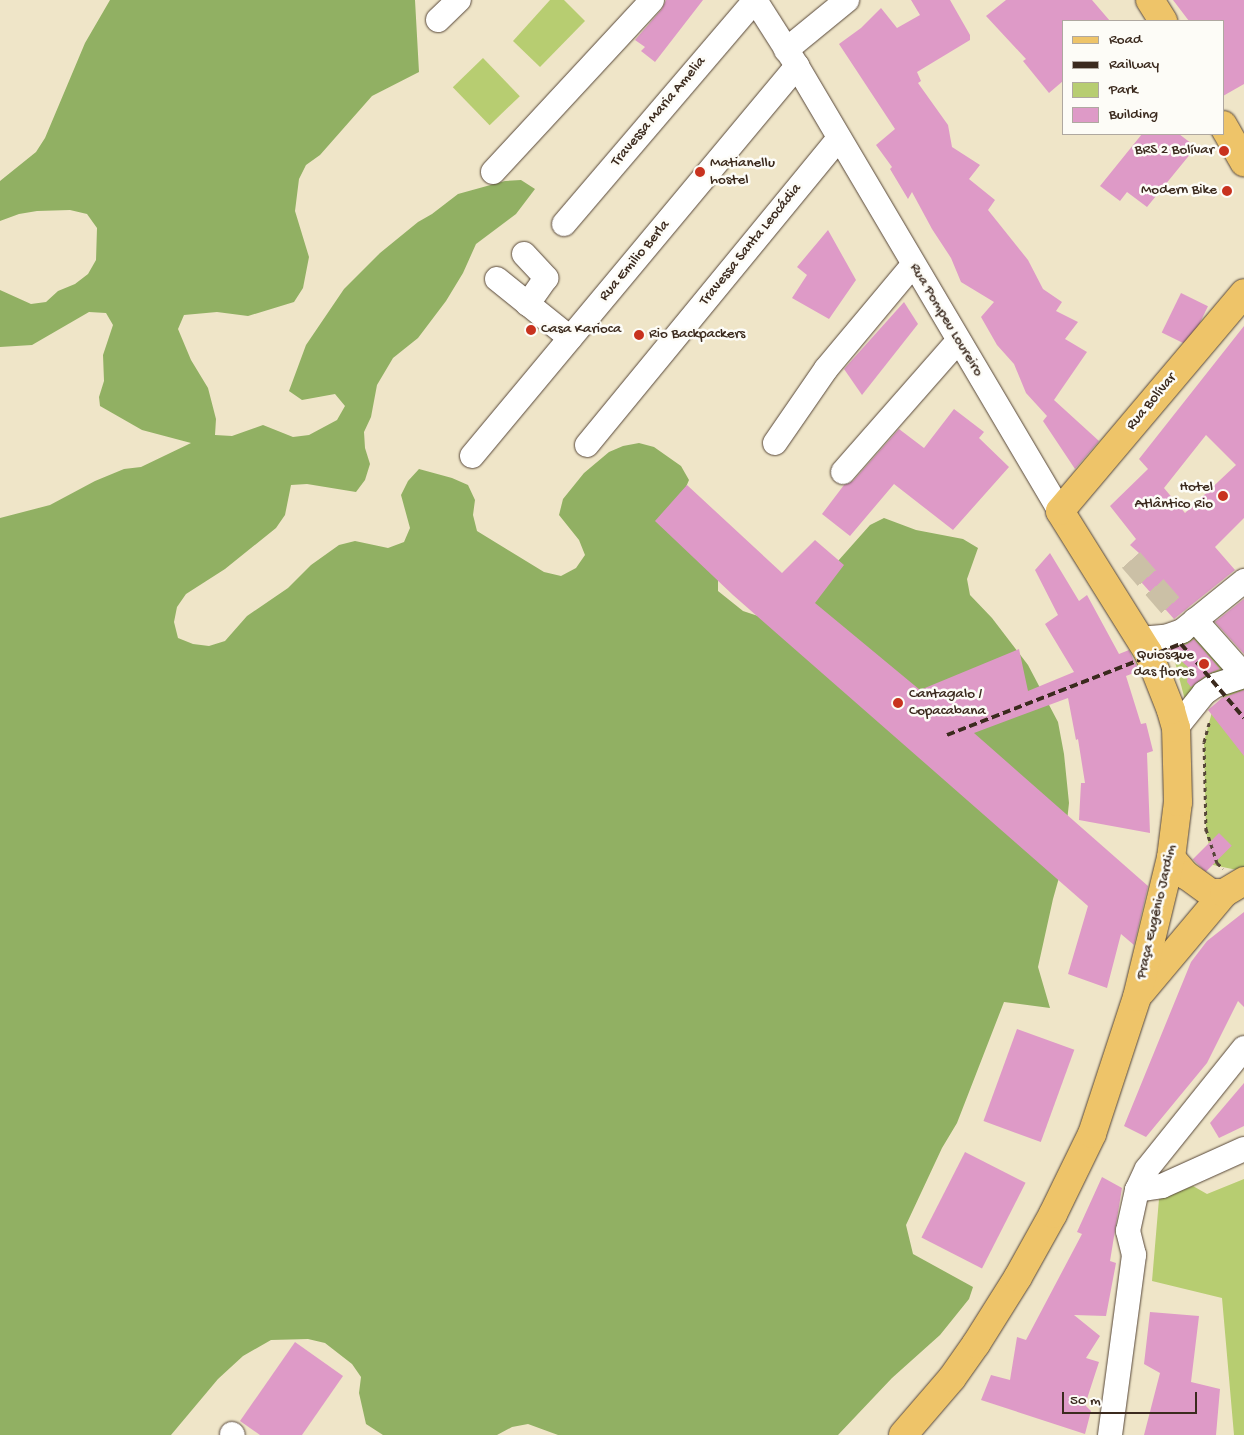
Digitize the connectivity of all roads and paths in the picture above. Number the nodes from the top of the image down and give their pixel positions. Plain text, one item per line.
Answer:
1 (459, 0) edge
2 (652, 0) edge
3 (755, 0) edge
4 (847, 0) edge
5 (1150, 0) edge
6 (438, 20) dead end
7 (1162, 20) edge
8 (792, 58) junction
9 (1224, 127) edge
10 (838, 138) junction
11 (1244, 162) edge
12 (493, 172) dead end
13 (564, 224) dead end
14 (524, 254) dead end
15 (913, 265) junction
16 (497, 279) dead end
17 (1244, 293) edge
18 (528, 304) junction
19 (570, 338) junction
20 (960, 344) junction
21 (900, 423) dead end
22 (775, 443) dead end
23 (587, 445) dead end
24 (472, 456) dead end
25 (843, 472) dead end
26 (1060, 511) junction
27 (1244, 581) edge
28 (1185, 621) junction
29 (1140, 639) junction
30 (1244, 675) edge
31 (1211, 717) dead end
32 (1176, 728) junction
33 (1205, 783) dead end
34 (1206, 831) junction
35 (1171, 858) junction
36 (1233, 881) edge
37 (1137, 997) junction
38 (1244, 1048) edge
39 (1244, 1149) edge
40 (1137, 1190) junction
41 (903, 1435) edge
42 (1110, 1435) edge

1 - 6 street
2 - 12 street
3 - 8 street, Rua Pompeu Loureiro
3 - 13 street, Travessa Maria Amelia
4 - 8 street, Rua Emilio Berla
5 - 7 main road
8 - 10 street, Rua Pompeu Loureiro
8 - 19 street, Rua Emilio Berla
9 - 11 main road
10 - 15 street, Rua Pompeu Loureiro
10 - 23 street, Travessa Santa Leocádia
14 - 18 street
15 - 20 street, Rua Pompeu Loureiro
15 - 22 street
16 - 18 street
17 - 26 main road, Rua Bolívar
18 - 19 street
19 - 24 street, Rua Emilio Berla
20 - 21 street
20 - 25 street
20 - 26 street, Rua Pompeu Loureiro
26 - 29 main road, Rua Pompeu Loureiro
27 - 28 street
28 - 29 street
28 - 30 street
29 - 32 main road, Praça Eugênio Jardim
30 - 32 street
31 - 34 path
32 - 35 main road, Praça Eugênio Jardim
33 - 34 path
34 - 36 path
35 - 36 main road
35 - 37 main road, Praça Eugênio Jardim
36 - 37 main road, Praça Eugênio Jardim
37 - 41 main road
38 - 40 street
39 - 40 street
40 - 42 street

